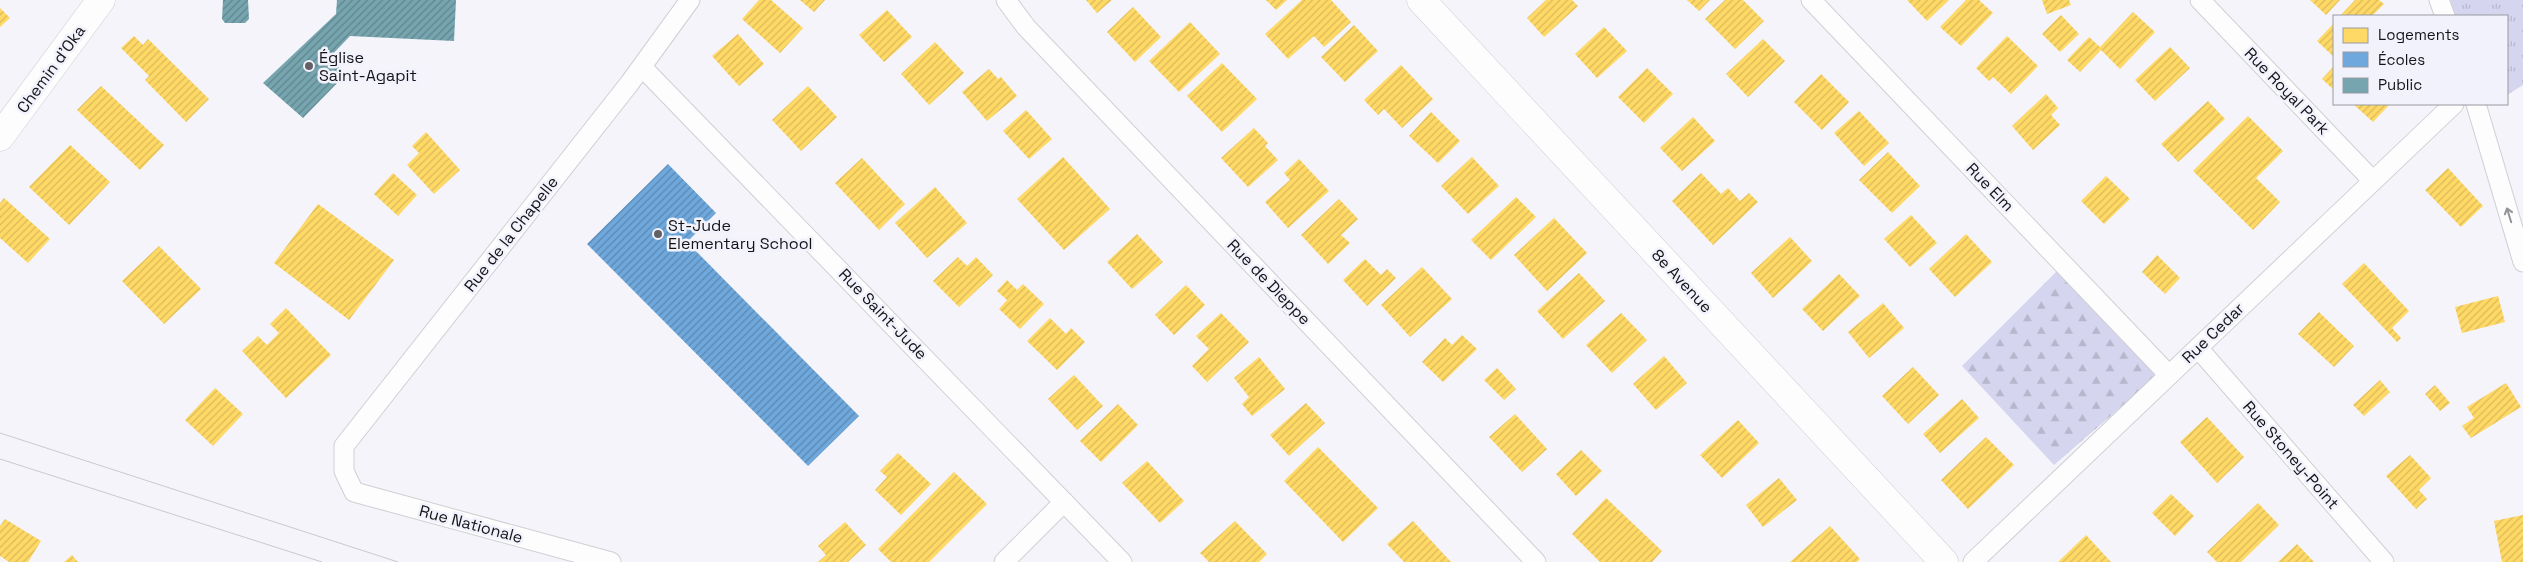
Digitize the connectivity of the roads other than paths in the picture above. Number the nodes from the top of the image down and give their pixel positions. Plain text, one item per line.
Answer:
1 (101, 0) edge
2 (690, 0) edge
3 (1006, 0) edge
4 (1421, 0) edge
5 (1811, 0) edge
6 (2200, 0) edge
7 (2439, 0) edge
8 (2444, 15) edge
9 (642, 67) junction
10 (2453, 105) edge
11 (2476, 105) edge
12 (1, 133) edge
13 (2373, 181) junction
14 (2523, 262) edge
15 (2198, 348) junction
16 (2169, 375) junction
17 (344, 471) joint
18 (1064, 502) junction
19 (611, 562) edge
20 (1004, 562) edge
21 (1122, 562) edge
22 (1536, 562) edge
23 (1944, 562) edge
24 (1972, 562) edge
25 (2384, 562) edge

1 - 12 street, Chemin d'Oka
2 - 9 street, Rue de la Chapelle
3 - 22 street, Rue de Dieppe
4 - 23 street, 8e Avenue
5 - 16 street, Rue Elm
6 - 13 street, Rue Royal Park
7 - 8 street
9 - 17 street, Rue de la Chapelle
9 - 18 street, Rue Saint-Jude
10 - 13 street, Rue Cedar
14 -> 11 street
13 - 15 street, Rue Cedar
15 - 16 street, Rue Cedar
15 - 25 street, Rue Stoney-Point
16 - 24 street, Rue Cedar
17 - 19 street, Rue Nationale
18 - 20 street
18 - 21 street, Rue Saint-Jude

